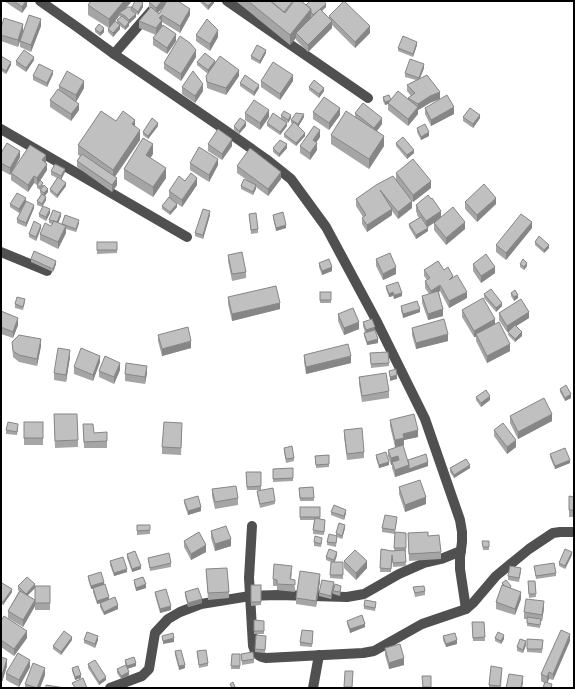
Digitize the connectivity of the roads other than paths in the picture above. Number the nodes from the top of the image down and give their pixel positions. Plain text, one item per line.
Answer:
1 (40, 1) edge
2 (160, 1) edge
3 (226, 1) edge
4 (114, 54) junction
5 (368, 98) dead end
6 (1, 128) edge
7 (187, 237) dead end
8 (1, 252) edge
9 (47, 271) edge
10 (252, 526) dead end
11 (574, 532) edge
12 (461, 551) junction
13 (250, 596) junction
14 (466, 609) junction
15 (319, 655) junction
16 (110, 688) edge
17 (313, 688) edge

1 - 4 street
2 - 4 street
3 - 5 street
4 - 12 street
6 - 7 street
8 - 9 street
10 - 13 street
11 - 14 street
12 - 13 street
12 - 14 street
13 - 15 street
13 - 16 street
14 - 15 street
15 - 17 street

